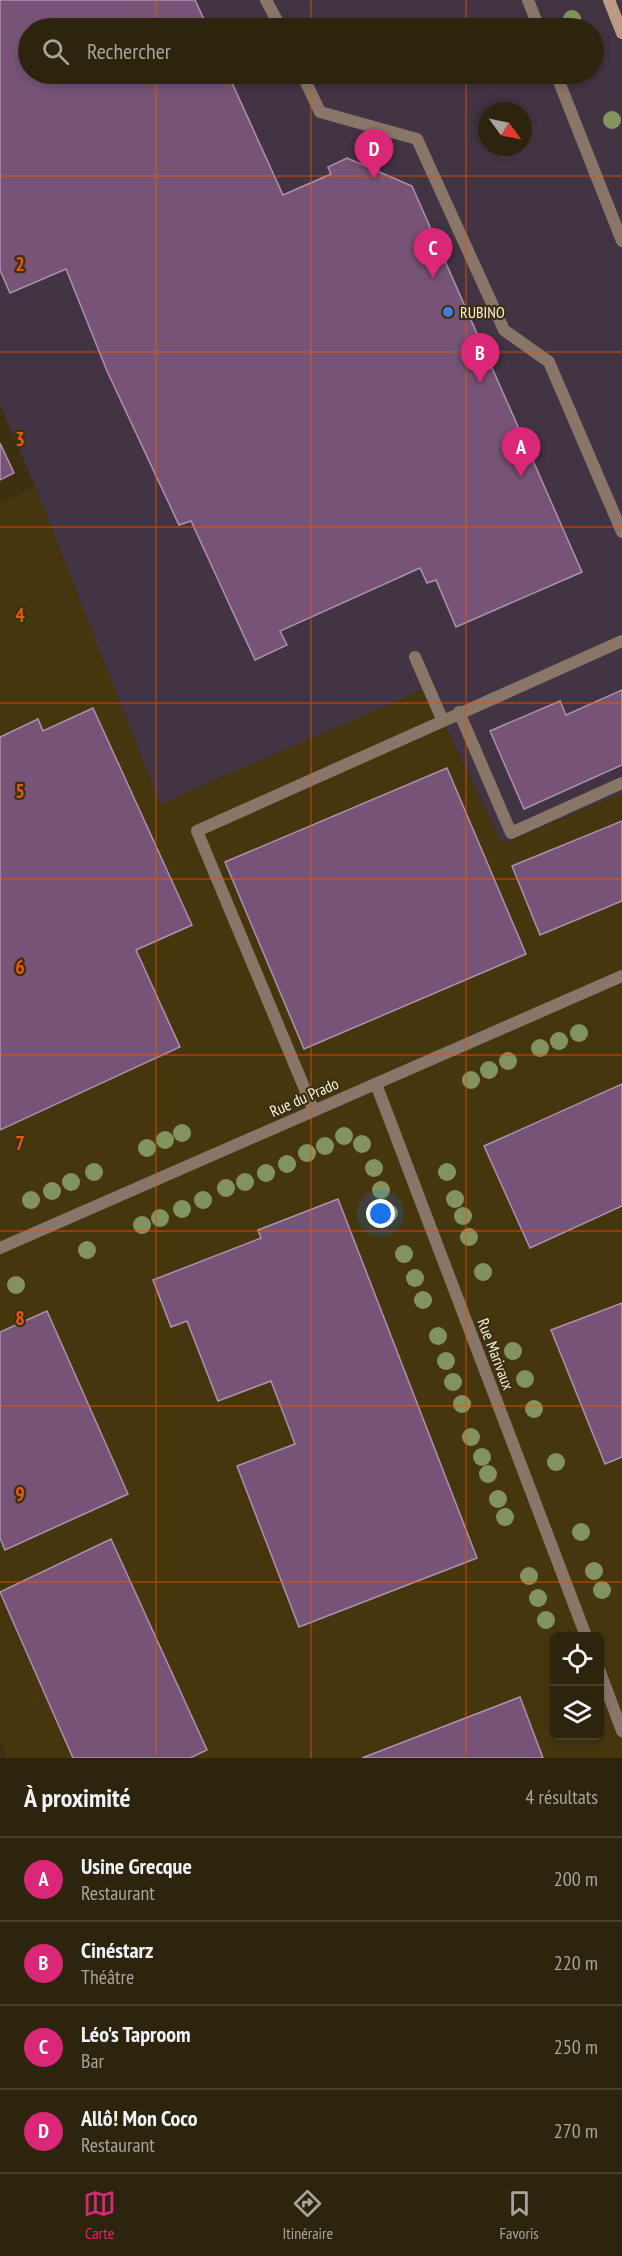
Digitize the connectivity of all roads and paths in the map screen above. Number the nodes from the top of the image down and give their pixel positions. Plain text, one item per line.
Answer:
1 (266, 0) edge
2 (528, 0) edge
3 (610, 0) edge
4 (276, 18) edge
5 (535, 18) edge
6 (622, 33) edge
7 (307, 84) edge
8 (560, 84) edge
9 (622, 242) edge
10 (622, 532) edge
11 (622, 641) edge
12 (415, 657) dead end
13 (459, 712) junction
14 (442, 719) junction
15 (622, 783) edge
16 (622, 976) edge
17 (376, 1084) junction
18 (314, 1111) junction
19 (0, 1248) edge
20 (584, 1632) edge
21 (604, 1683) edge
22 (622, 1731) edge

1 - 4 street
2 - 5 street
3 - 6 main road
7 - 10 street
8 - 9 street
11 - 13 street
12 - 14 street
13 - 14 street
13 - 15 street
14 - 18 street
16 - 17 street, Rue du Prado
17 - 18 street, Rue du Prado
17 - 20 street, Rue Marivaux
18 - 19 street, Rue du Prado
21 - 22 street

